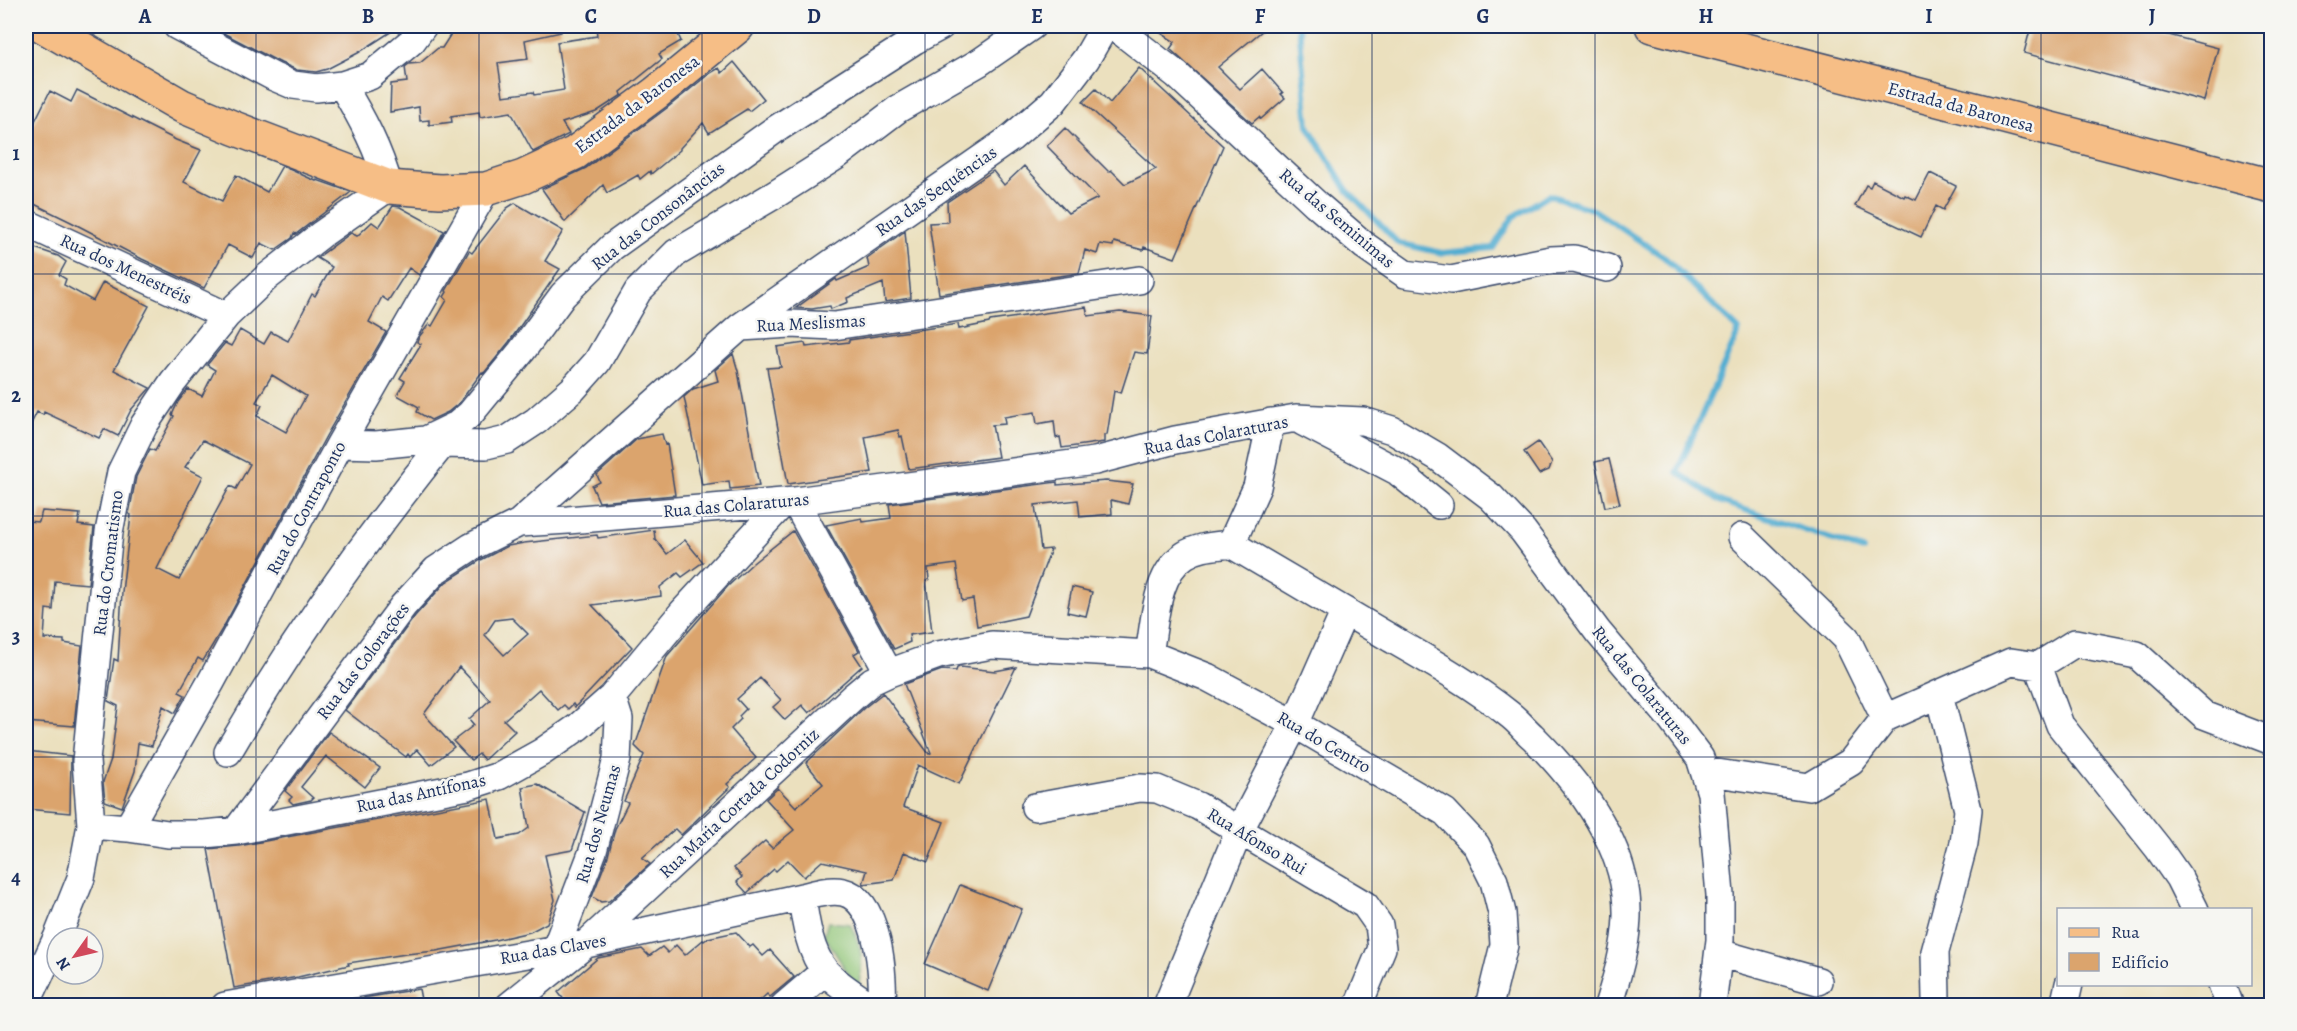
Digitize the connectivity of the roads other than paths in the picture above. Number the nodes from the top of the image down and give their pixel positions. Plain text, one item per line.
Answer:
1 (43, 26) edge
2 (177, 26) edge
3 (423, 26) edge
4 (738, 26) edge
5 (941, 26) edge
6 (1032, 26) edge
7 (1105, 26) edge
8 (1114, 26) edge
9 (1652, 26) edge
10 (342, 85) junction
11 (2271, 186) edge
12 (389, 188) junction
13 (486, 189) junction
14 (26, 223) edge
15 (1607, 268) dead end
16 (1139, 280) dead end
17 (226, 316) junction
18 (740, 327) junction
19 (1284, 420) junction
20 (450, 435) junction
21 (340, 444) junction
22 (789, 501) junction
23 (1439, 505) dead end
24 (519, 522) junction
25 (1742, 537) dead end
26 (1232, 544) junction
27 (1345, 611) junction
28 (992, 645) joint
29 (1149, 654) junction
30 (2038, 666) junction
31 (889, 673) junction
32 (1939, 694) junction
33 (612, 698) junction
34 (1885, 718) junction
35 (1294, 723) junction
36 (2271, 741) edge
37 (228, 752) dead end
38 (1704, 771) junction
39 (1035, 807) dead end
40 (91, 825) junction
41 (128, 828) junction
42 (236, 831) junction
43 (1239, 831) junction
44 (802, 897) junction
45 (2194, 908) edge
46 (62, 926) edge
47 (586, 944) junction
48 (556, 948) junction
49 (1719, 953) junction
50 (45, 964) edge
51 (825, 971) junction
52 (1818, 981) dead end
53 (2069, 986) edge
54 (2223, 986) edge
55 (1936, 999) dead end
56 (26, 1004) edge
57 (225, 1005) edge
58 (509, 1005) edge
59 (784, 1005) edge
60 (871, 1005) edge
61 (882, 1005) edge
62 (1167, 1005) edge
63 (1358, 1005) edge
64 (1489, 1005) edge
65 (1608, 1005) edge
66 (1712, 1005) edge
67 (2064, 1005) edge
68 (2230, 1005) edge

1 - 12 main road, Estrada da Baronesa
2 - 10 street
3 - 10 street
4 - 13 main road, Estrada da Baronesa
5 - 20 street, Rua das Consonâncias
6 - 20 street
7 - 18 street, Rua das Sequências
8 - 15 street, Rua das Seminimas
9 - 11 main road, Estrada da Baronesa
10 - 12 street
12 - 13 main road, Estrada da Baronesa
12 - 17 street, Rua do Cromatismo
13 - 21 street, Rua do Contraponto
14 - 17 street, Rua dos Menestréis
16 - 18 street, Rua Meslismas
17 - 40 street, Rua do Cromatismo
18 - 24 street, Rua Meslismas
19 - 22 street, Rua das Colaraturas
19 - 23 street
19 - 26 street
19 - 38 street, Rua das Colaraturas
20 - 21 street, Rua das Consonâncias
20 - 37 street
21 - 41 street, Rua do Contraponto
22 - 24 street, Rua das Colaraturas
22 - 31 street
22 - 33 street, Rua das Antífonas
24 - 42 street, Rua das Colorações
25 - 34 street
26 - 27 street
26 - 29 street
27 - 35 street
27 - 65 street
28 - 29 street, Rua do Centro
28 - 31 street, Rua Maria Cortada Codorniz
29 - 35 street, Rua do Centro
30 - 32 street
30 - 36 street
30 - 45 street
31 - 47 street, Rua Maria Cortada Codorniz
32 - 34 street
32 - 55 street
33 - 42 street, Rua das Antífonas
33 - 48 street, Rua dos Neumas
34 - 38 street
35 - 43 street
35 - 64 street, Rua do Centro
38 - 49 street, Rua das Colaraturas
39 - 43 street, Rua Afonso Rui
40 - 41 street, Rua das Antífonas
40 - 46 street, Rua do Cromatismo
41 - 42 street, Rua das Antífonas
43 - 62 street
43 - 63 street, Rua Afonso Rui
44 - 47 street, Rua das Claves
44 - 51 street
44 - 61 street, Rua das Claves
47 - 48 street, Rua das Claves
47 - 58 street, Rua Maria Cortada Codorniz
48 - 57 street, Rua das Claves
49 - 52 street
49 - 66 street, Rua das Colaraturas
50 - 56 street, Rua do Cromatismo
51 - 59 street
51 - 60 street
53 - 67 street
54 - 68 street

